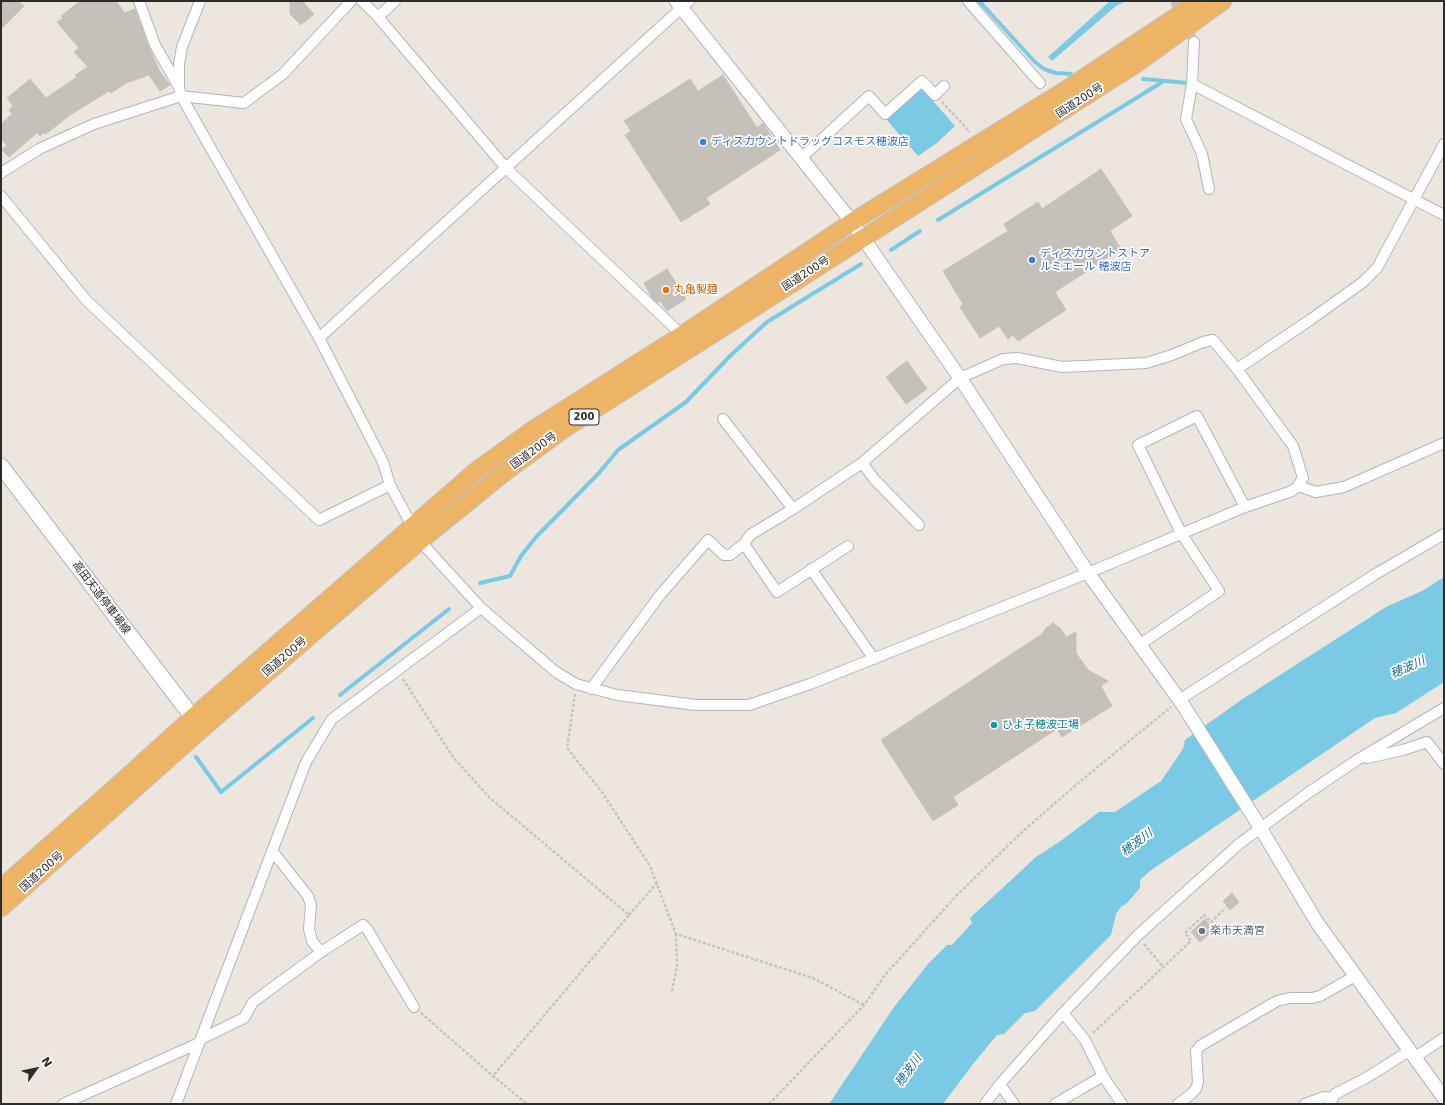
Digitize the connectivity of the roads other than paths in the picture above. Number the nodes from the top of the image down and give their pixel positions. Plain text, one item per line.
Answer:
1 (139, 1) edge
2 (200, 1) edge
3 (351, 1) edge
4 (362, 1) edge
5 (395, 1) edge
6 (968, 1) edge
7 (1197, 1) edge
8 (1223, 1) edge
9 (682, 3) edge
10 (378, 17) junction
11 (1194, 42) tunnel mouth
12 (1040, 83) dead end
13 (1192, 84) junction
14 (944, 86) dead end
15 (180, 91) junction
16 (1444, 144) edge
17 (801, 158) junction
18 (506, 168) junction
19 (3, 169) edge
20 (1209, 189) dead end
21 (1, 196) edge
22 (1415, 200) junction
23 (1444, 215) edge
24 (852, 222) junction
25 (862, 238) junction
26 (319, 338) junction
27 (687, 342) junction
28 (1237, 369) junction
29 (960, 378) junction
30 (723, 419) dead end
31 (1444, 443) edge
32 (862, 463) junction
33 (1, 466) edge
34 (390, 485) junction
35 (1298, 486) junction
36 (1245, 507) junction
37 (793, 509) junction
38 (919, 525) dead end
39 (1181, 533) junction
40 (416, 534) junction
41 (1444, 534) edge
42 (744, 544) junction
43 (848, 546) dead end
44 (811, 569) junction
45 (1088, 573) junction
46 (480, 608) junction
47 (1139, 645) junction
48 (874, 659) junction
49 (591, 689) junction
50 (1181, 703) junction
51 (1444, 708) edge
52 (197, 723) junction
53 (1357, 760) junction
54 (1444, 764) edge
55 (1257, 823) junction
56 (272, 852) junction
57 (3, 896) edge
58 (321, 952) junction
59 (1355, 976) junction
60 (414, 1006) road end
61 (1063, 1012) junction
62 (1444, 1038) edge
63 (200, 1041) junction
64 (1411, 1054) junction
65 (1102, 1076) junction
66 (1000, 1084) junction
67 (1444, 1098) edge
68 (1332, 1101) edge
69 (63, 1104) edge
70 (176, 1104) edge
71 (985, 1104) edge
72 (1014, 1104) edge
73 (1055, 1104) edge
74 (1122, 1104) edge
75 (1178, 1104) edge
76 (1305, 1104) edge

1 - 15 street
2 - 15 street
3 - 15 street
4 - 10 street
5 - 10 street
6 - 12 street
7 - 24 highway, 国道200号 / 200
8 - 25 highway, 国道200号 / 200
9 - 17 street
9 - 18 street
10 - 18 street
11 - 13 street
13 - 20 street
13 - 22 street
14 - 17 street
15 - 19 street
15 - 26 street
16 - 22 street
17 - 24 street
18 - 26 street
18 - 27 street
21 - 34 street
22 - 23 street
22 - 28 street
24 - 25 street
24 - 27 highway, 国道200号 / 200
25 - 27 highway, 国道200号 / 200
25 - 29 street
26 - 34 street
27 - 40 highway, 国道200号 / 200
28 - 29 street
28 - 35 street
29 - 32 street
29 - 45 street
30 - 37 street
31 - 35 street
32 - 37 street
32 - 38 street
33 - 52 main road, 高田天道停車場線
34 - 40 street
35 - 36 street
36 - 39 street
36 - 39 street
37 - 42 street
39 - 45 street
39 - 47 street
40 - 46 street
40 - 52 highway, 国道200号 / 200
41 - 50 street
42 - 44 street
42 - 49 street
43 - 44 street
44 - 48 street
45 - 47 street
45 - 48 street
46 - 49 street
46 - 56 street
47 - 50 street
48 - 49 street
50 - 55 street
51 - 53 street
52 - 57 highway, 国道200号 / 200
53 - 54 street
53 - 55 street
55 - 59 street
55 - 61 street
56 - 58 street
56 - 63 street
58 - 60 street
58 - 63 street
59 - 64 street
59 - 75 street
61 - 65 street
61 - 66 street
62 - 64 street
63 - 69 street
63 - 70 street
64 - 67 street
64 - 68 street
65 - 73 street
65 - 74 street
66 - 71 street
66 - 72 street
68 - 76 street

